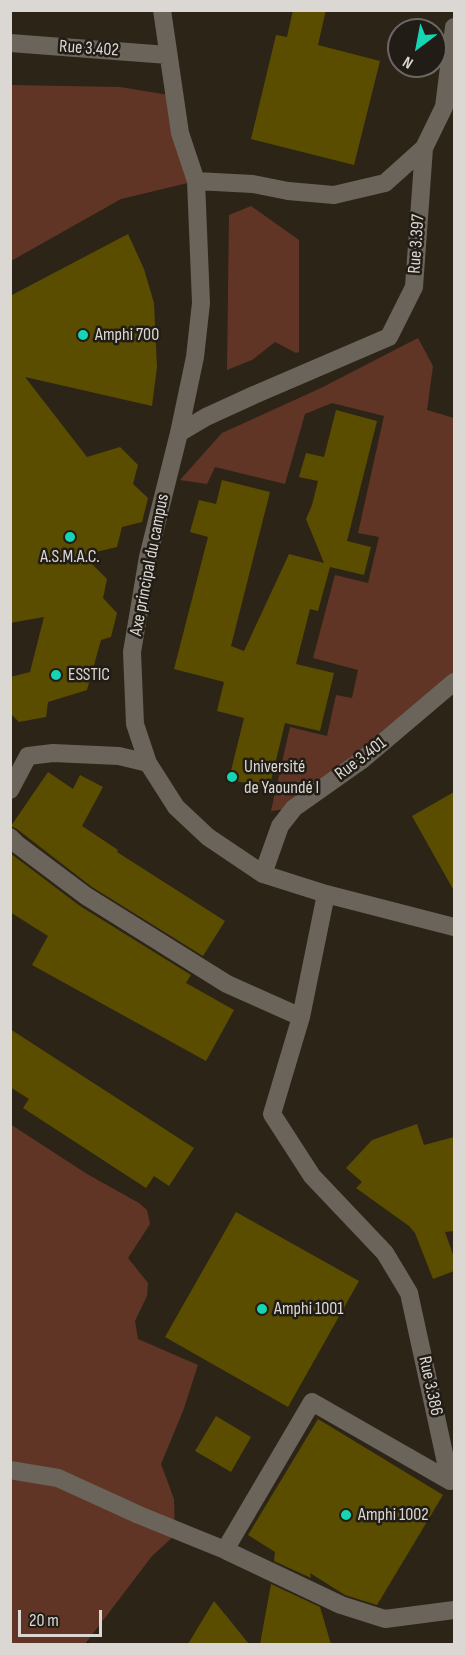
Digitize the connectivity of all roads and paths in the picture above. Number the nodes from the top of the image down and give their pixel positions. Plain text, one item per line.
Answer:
1 (162, 10) edge
2 (454, 27) edge
3 (10, 43) edge
4 (168, 55) junction
5 (424, 148) junction
6 (196, 181) junction
7 (179, 433) junction
8 (454, 682) edge
9 (148, 763) junction
10 (10, 790) edge
11 (10, 837) edge
12 (262, 874) junction
13 (326, 894) junction
14 (454, 927) edge
15 (301, 1017) junction
16 (10, 1470) edge
17 (452, 1482) edge
18 (225, 1550) junction
19 (454, 1610) edge

1 - 4 street, Axe principal du campus
2 - 5 street, Rue 3.397
3 - 4 street, Rue 3.402
4 - 6 street, Axe principal du campus
5 - 6 street
5 - 7 street, Rue 3.397
6 - 7 street, Axe principal du campus
7 - 9 street, Axe principal du campus
8 - 12 street, Rue 3.401
9 - 10 street
9 - 12 street, Axe principal du campus
11 - 15 street
12 - 13 street, Axe principal du campus
13 - 14 street, Axe principal du campus
13 - 15 street, Rue 3.386
15 - 17 street, Rue 3.386
16 - 18 street
17 - 18 street, Rue 3.386
18 - 19 street

